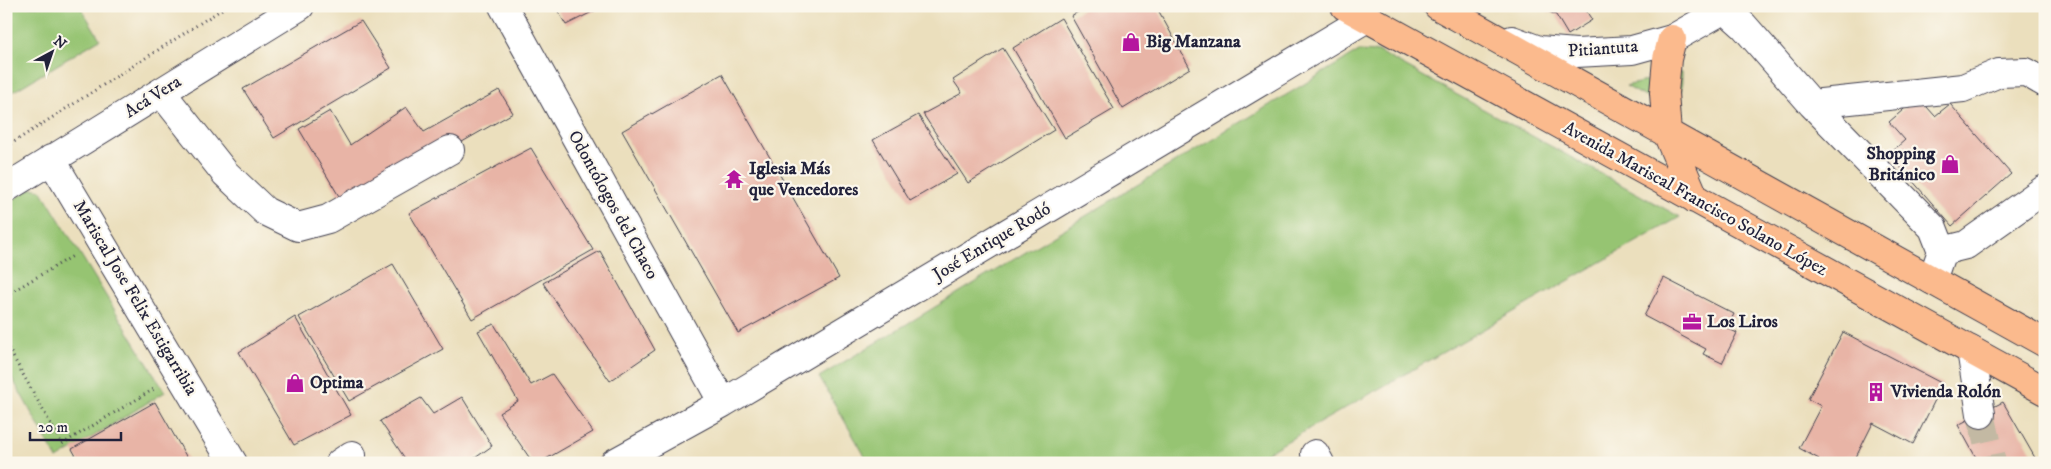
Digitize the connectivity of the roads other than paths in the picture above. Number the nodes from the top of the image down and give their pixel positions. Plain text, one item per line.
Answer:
1 (300, 6) edge
2 (503, 6) edge
3 (1438, 6) edge
4 (1728, 8) edge
5 (1356, 12) edge
6 (1471, 24) junction
7 (1672, 39) junction
8 (2045, 82) edge
9 (161, 92) junction
10 (1812, 104) junction
11 (1667, 133) junction
12 (450, 150) dead end
13 (51, 159) junction
14 (6, 188) edge
15 (2045, 189) edge
16 (1695, 199) junction
17 (1942, 251) junction
18 (1932, 280) junction
19 (2045, 343) edge
20 (1971, 350) junction
21 (2045, 391) edge
22 (723, 403) junction
23 (1981, 414) tunnel mouth
24 (234, 463) edge
25 (614, 463) edge

1 - 9 street, Acá Vera
2 - 22 street, Odontólogos del Chaco
3 - 6 highway
4 - 7 street, Pitiantuta
4 - 10 street
5 - 16 highway, Avenida Mariscal Francisco Solano López
5 - 22 street, José Enrique Rodó
6 - 7 street, Pitiantuta
6 - 11 highway
7 - 11 highway
8 - 10 street
9 - 12 street
9 - 13 street, Acá Vera
10 - 17 street
11 - 16 highway
11 - 18 highway
13 - 14 street, Acá Vera
13 - 24 street, Mariscal Jose Felix Estigarribia
15 - 17 street
16 - 20 highway, Avenida Mariscal Francisco Solano López
17 - 18 street
18 - 19 highway
20 - 21 highway, Avenida Mariscal Francisco Solano López
20 - 23 street
22 - 25 street, José Enrique Rodó

